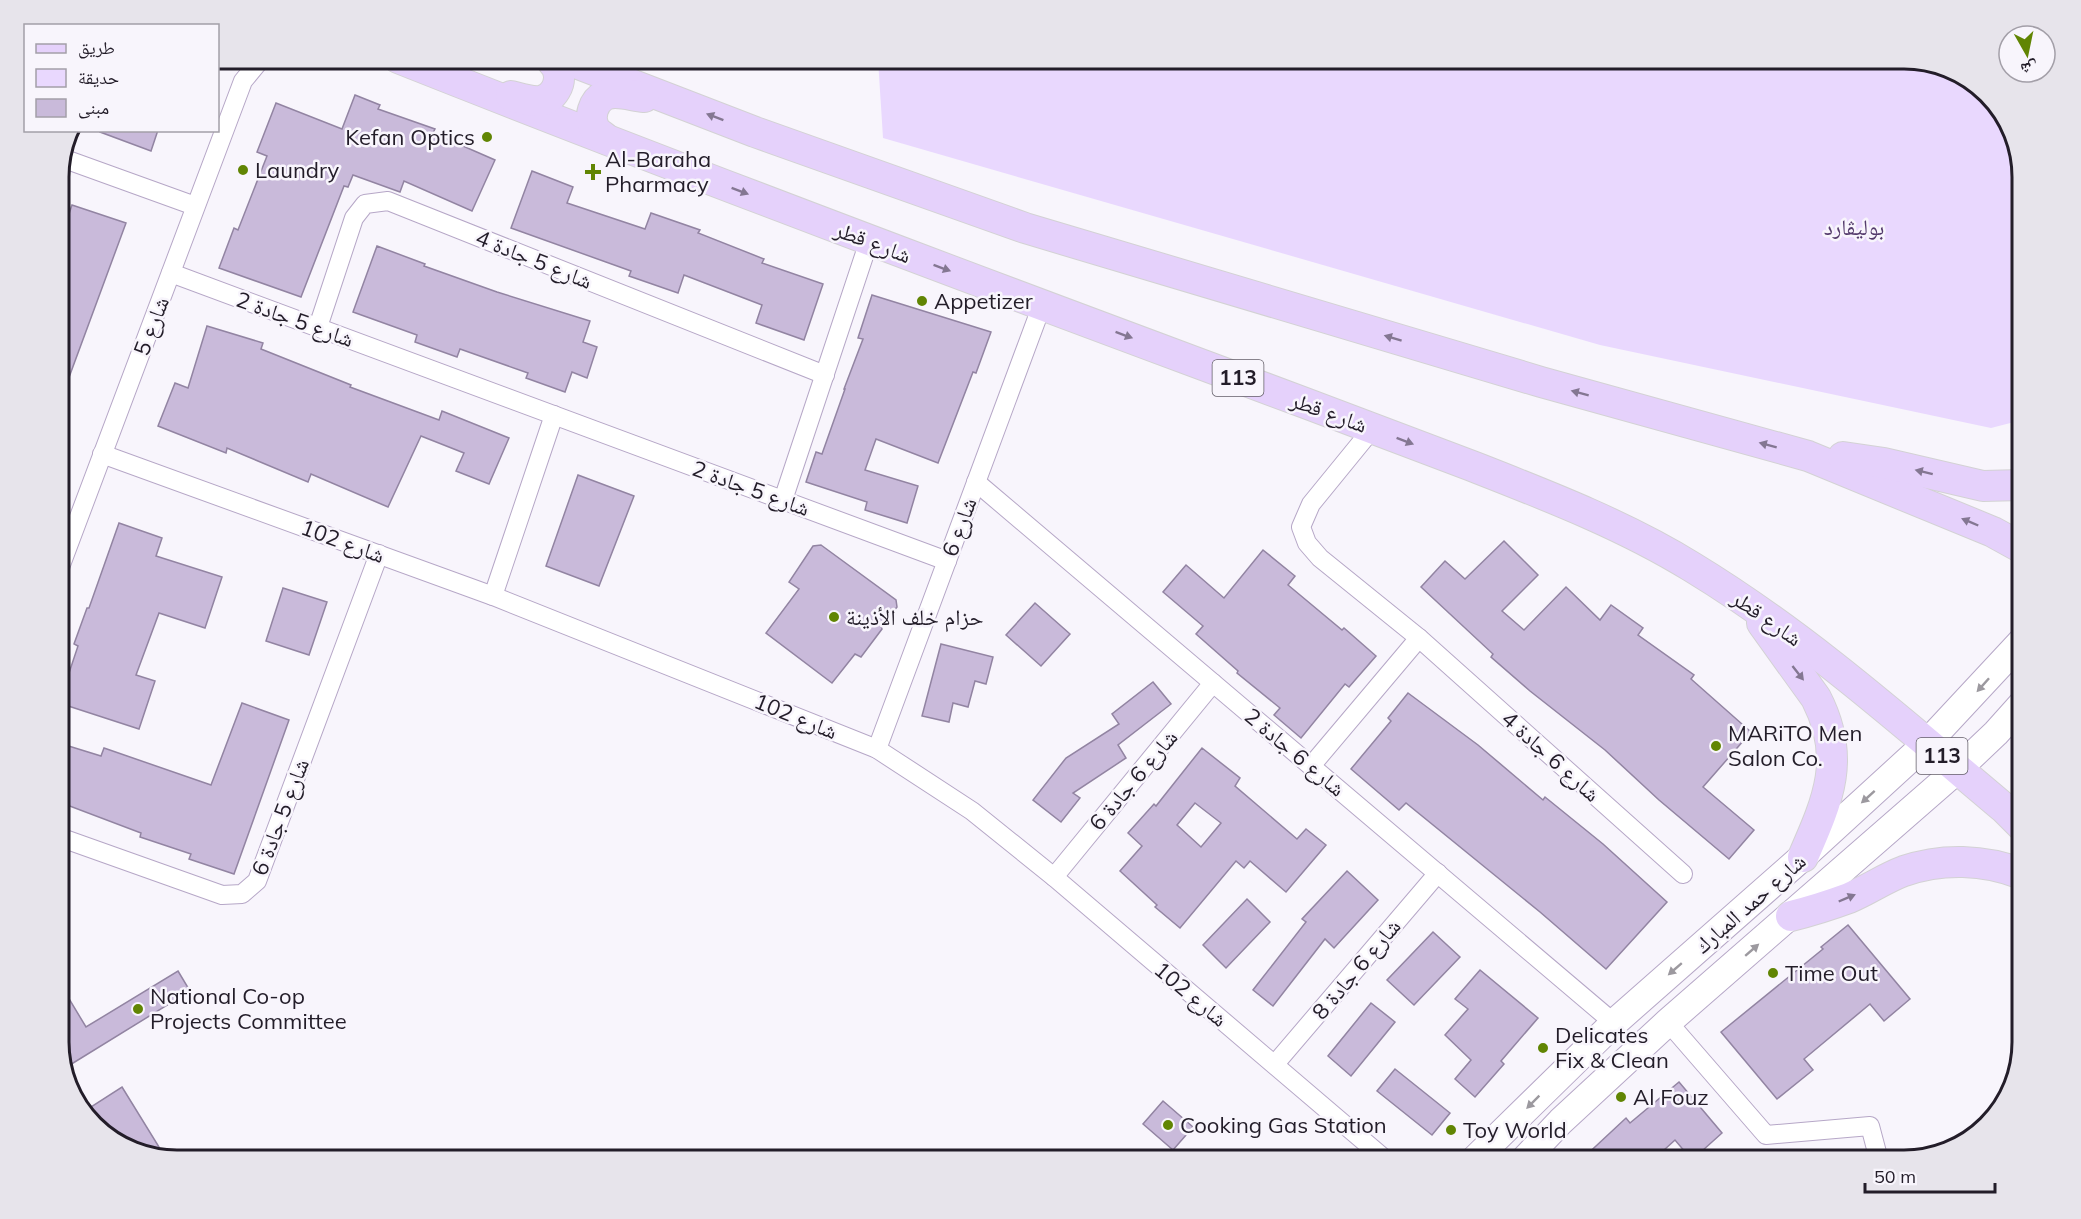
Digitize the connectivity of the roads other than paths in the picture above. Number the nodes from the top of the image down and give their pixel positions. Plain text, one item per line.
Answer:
1 (242, 69) edge
2 (253, 69) edge
3 (426, 69) edge
4 (558, 69) edge
5 (591, 69) edge
6 (243, 81) junction
7 (458, 82) junction
8 (676, 102) junction
9 (606, 139) junction
10 (70, 161) edge
11 (195, 206) junction
12 (869, 241) junction
13 (171, 273) junction
14 (1042, 305) junction
15 (318, 327) junction
16 (825, 375) junction
17 (554, 415) junction
18 (1373, 428) junction
19 (102, 454) junction
20 (1808, 456) junction
21 (976, 482) junction
22 (2012, 485) edge
23 (783, 500) junction
24 (69, 528) edge
25 (2012, 542) edge
26 (379, 554) junction
27 (947, 561) junction
28 (493, 596) junction
29 (1753, 608) junction
30 (1419, 638) junction
31 (2012, 652) edge
32 (1213, 683) junction
33 (2012, 715) edge
34 (1928, 743) junction
35 (877, 748) junction
36 (1311, 766) junction
37 (1958, 769) junction
38 (2012, 817) edge
39 (69, 841) edge
40 (1803, 856) junction
41 (2012, 871) edge
42 (1437, 873) junction
43 (1683, 874) dead end
44 (1054, 877) junction
45 (1791, 916) junction
46 (1668, 1022) junction
47 (1614, 1023) junction
48 (1275, 1064) junction
49 (1373, 1150) edge
50 (1485, 1150) edge
51 (1534, 1150) edge
52 (1876, 1150) edge

1 - 6 street, شارع 5
2 - 6 street, شارع 5
3 - 7 main road, شارع قطر / 113
4 - 7 main road
5 - 8 main road
6 - 11 street, شارع 5
7 - 9 main road, شارع قطر / 113
8 - 9 main road
20 -> 8 main road
9 -> 12 main road, شارع قطر / 113
10 - 11 street
11 - 13 street, شارع 5
12 -> 14 main road, شارع قطر / 113
12 - 16 street
13 - 15 street, شارع 5 جادة 2
13 - 19 street, شارع 5
14 -> 18 main road, شارع قطر / 113
14 - 21 street, شارع 6
15 - 16 street, شارع 5 جادة 4
15 - 17 street, شارع 5 جادة 2
16 - 23 street
17 - 23 street, شارع 5 جادة 2
17 - 28 street
18 -> 29 main road, شارع قطر / 113
18 - 30 street, شارع 6 جادة 4
19 - 24 street, شارع 5
19 - 26 street, شارع 102
22 -> 20 main road
25 -> 20 main road
21 - 27 street, شارع 6
21 - 32 street, شارع 6 جادة 2
23 - 27 street, شارع 5 جادة 2
26 - 28 street, شارع 102
26 - 39 street, شارع 5 جادة 6
27 - 35 street, شارع 6
28 - 35 street, شارع 102
29 - 34 main road, شارع قطر / 113
29 -> 40 main road
30 - 36 street
30 - 43 street, شارع 6 جادة 4
31 -> 34 main road, شارع حمد المبارك
32 - 36 street, شارع 6 جادة 2
32 - 44 street, شارع 6 جادة 6
33 - 37 main road, شارع حمد المبارك
34 - 37 main road, شارع قطر / 113
34 -> 40 main road, شارع حمد المبارك
35 - 44 street, شارع 102
36 - 42 street, شارع 6 جادة 2
37 - 38 main road, شارع قطر / 113
37 - 45 main road, شارع حمد المبارك
40 -> 47 main road, شارع حمد المبارك
45 -> 41 main road
42 - 47 street, شارع 6 جادة 2
42 - 48 street, شارع 6 جادة 8
44 - 48 street, شارع 102
46 -> 45 main road, شارع حمد المبارك
46 - 51 main road, شارع حمد المبارك
46 - 52 street
47 -> 50 main road, شارع حمد المبارك
48 - 49 street, شارع 102

